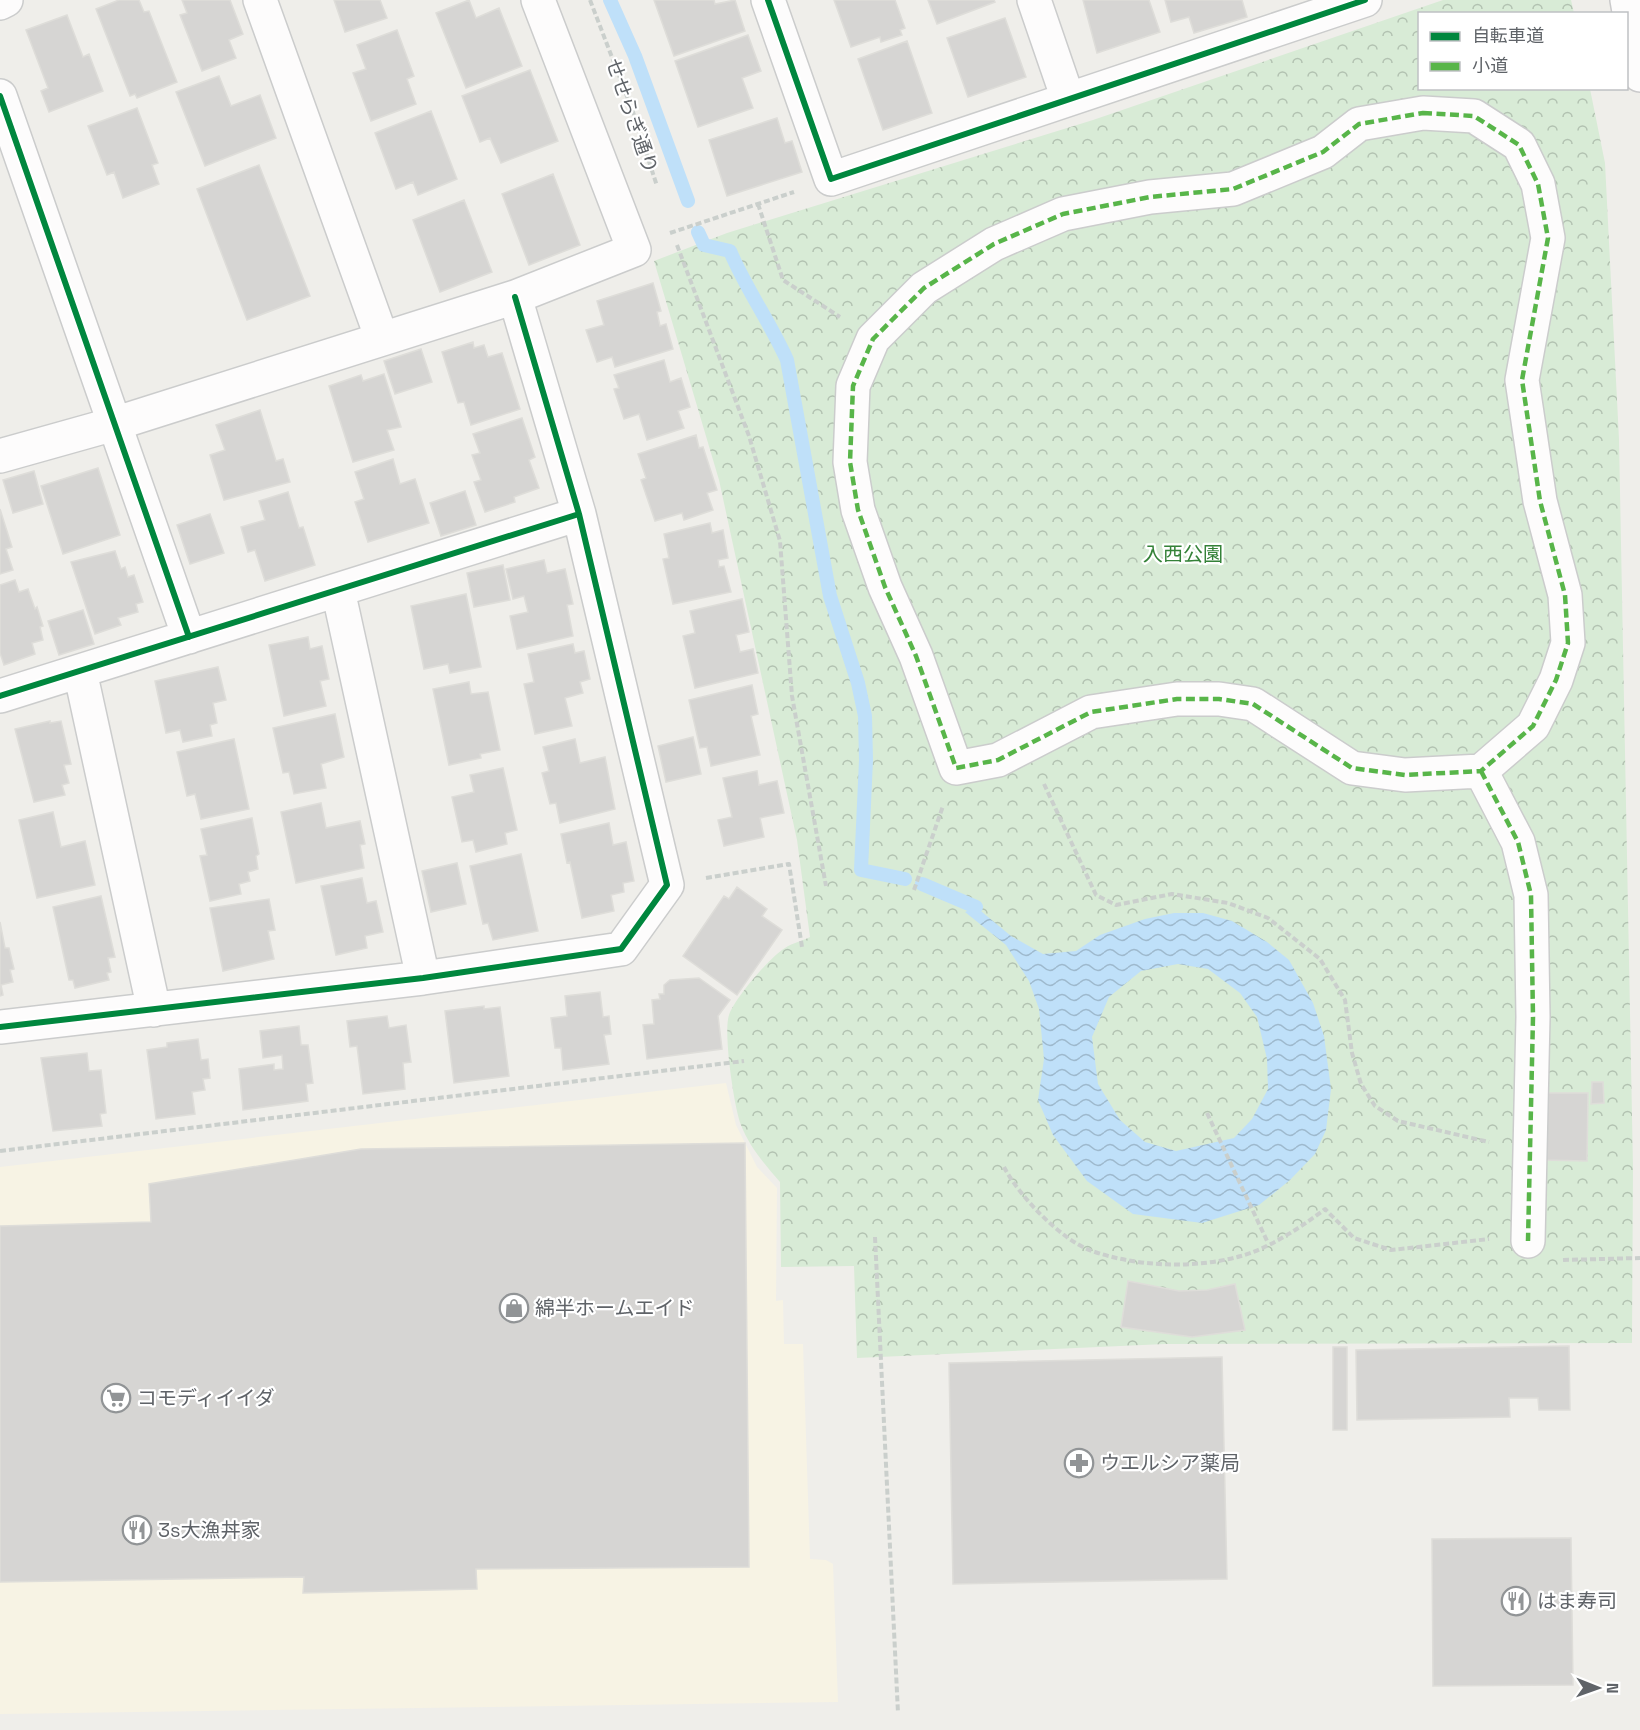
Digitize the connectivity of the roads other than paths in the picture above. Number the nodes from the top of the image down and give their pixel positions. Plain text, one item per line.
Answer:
1 (6, 0) edge
2 (260, 0) edge
3 (538, 0) edge
4 (768, 0) edge
5 (1034, 0) edge
6 (1365, 0) edge
7 (1627, 0) edge
8 (0, 3) edge
9 (1283, 12) edge
10 (1640, 75) edge
11 (0, 96) edge
12 (1068, 99) junction
13 (516, 297) junction
14 (382, 339) junction
15 (114, 424) junction
16 (0, 456) edge
17 (579, 514) junction
18 (338, 590) junction
19 (189, 637) junction
20 (80, 671) junction
21 (0, 696) edge
22 (1481, 771) junction
23 (423, 978) junction
24 (154, 1010) junction
25 (0, 1027) edge
26 (1528, 1242) road end

1 - 8 street
2 - 14 street
3 - 13 street
4 - 12 street
5 - 12 street
6 - 9 street
7 - 10 street
9 - 12 street
11 - 15 street
13 - 14 street
13 - 17 street
14 - 15 street
15 - 16 street
15 - 19 street
17 - 18 street
17 - 23 street
18 - 19 street
18 - 23 street
19 - 20 street
20 - 21 street
20 - 24 street
22 - 22 street
22 - 26 street
23 - 24 street
24 - 25 street

